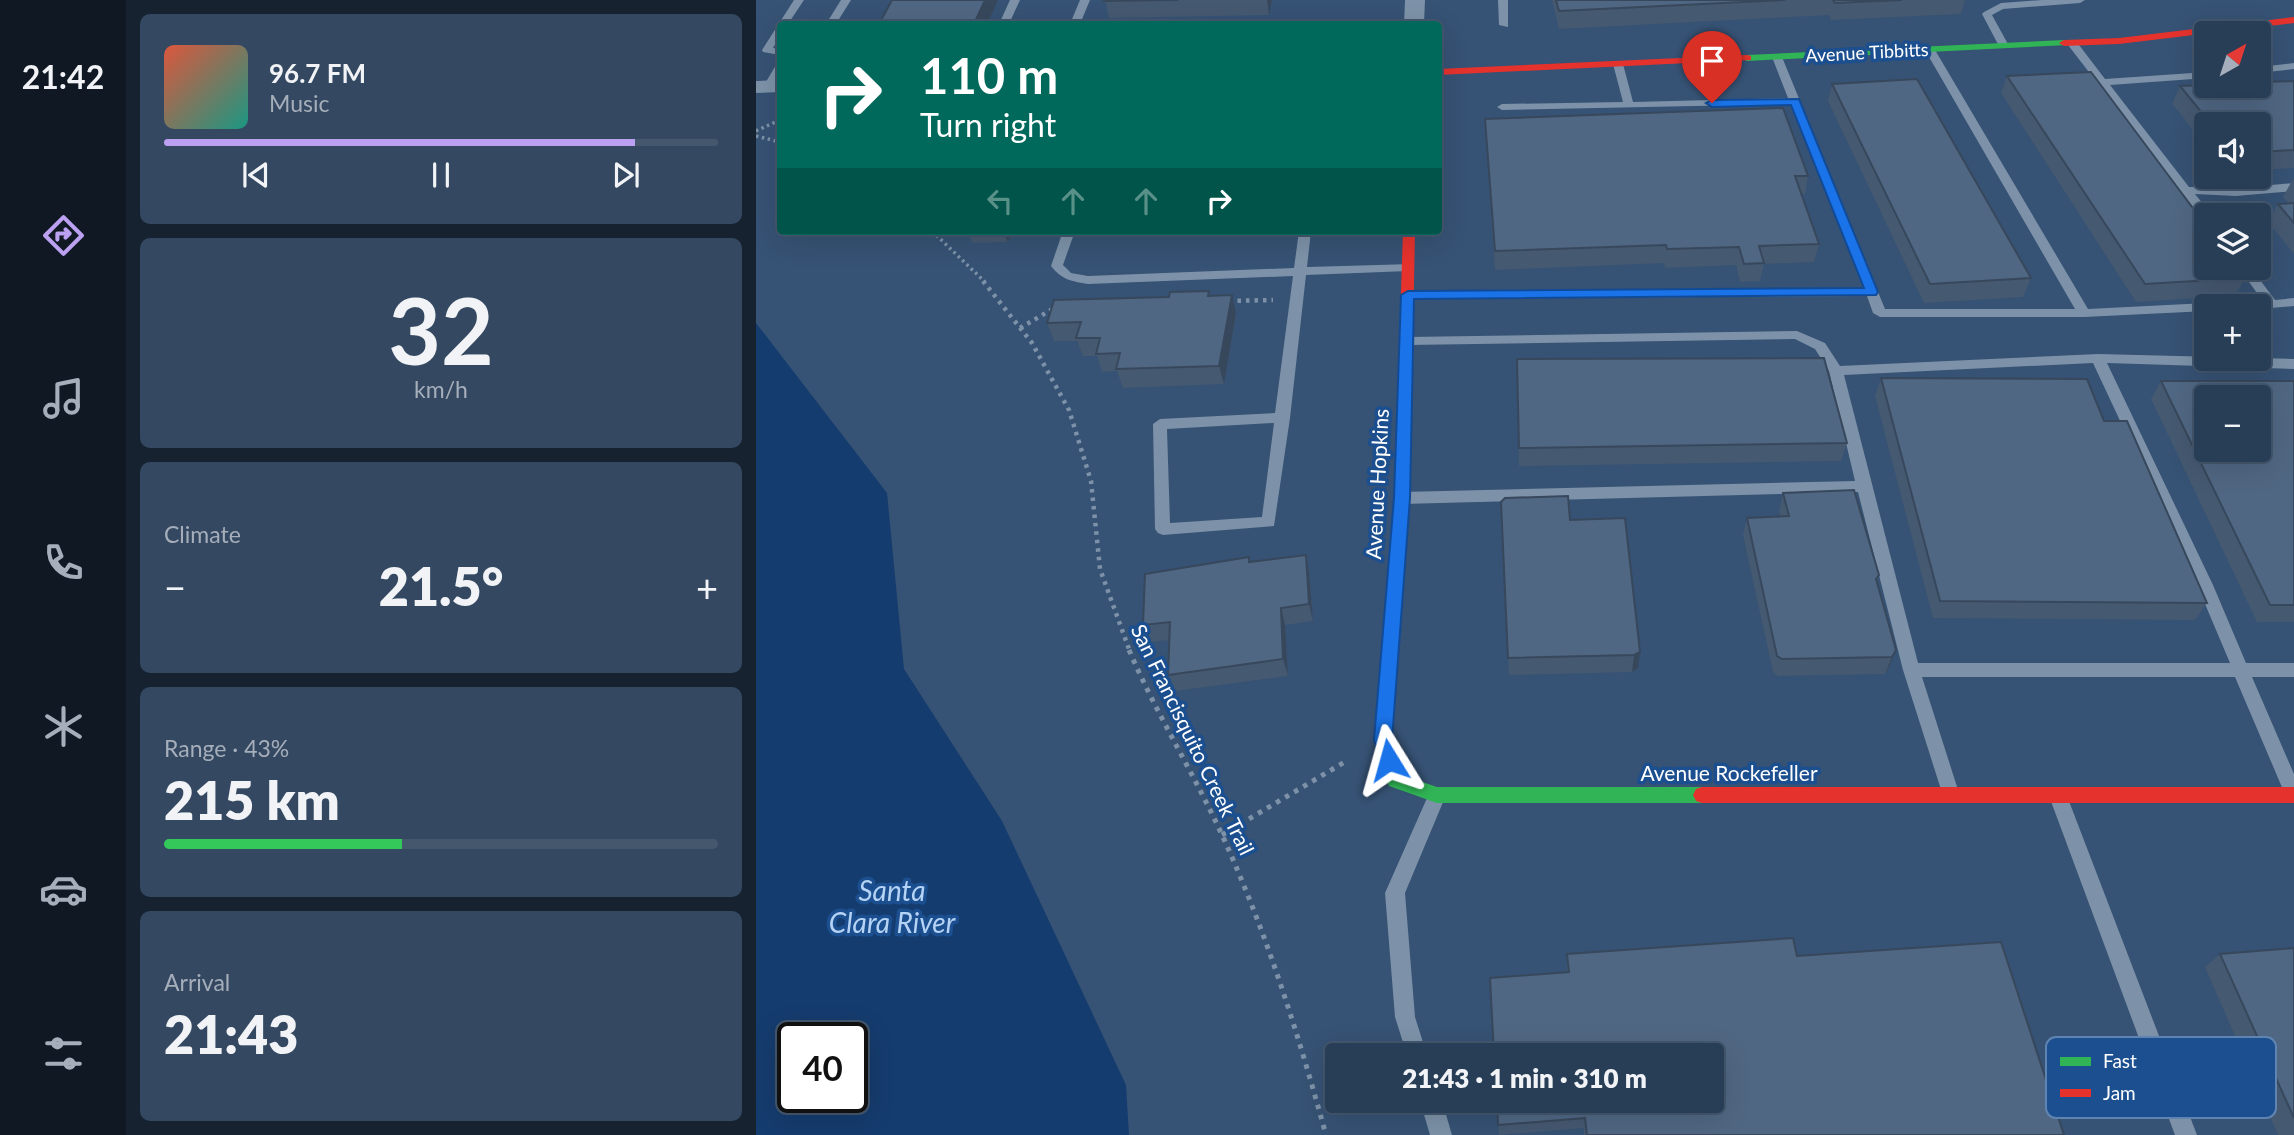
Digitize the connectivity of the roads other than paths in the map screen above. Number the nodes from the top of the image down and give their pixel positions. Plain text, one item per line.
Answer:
1 (799, 0) edge
2 (846, 0) edge
3 (1015, 0) edge
4 (1085, 0) edge
5 (1415, 0) edge
6 (1503, 0) edge
7 (2080, 0) edge
8 (2294, 20) edge
9 (786, 21) edge
10 (833, 21) edge
11 (1005, 21) edge
12 (1076, 21) edge
13 (1414, 21) edge
14 (1504, 26) dead end
15 (777, 35) edge
16 (2072, 43) junction
17 (2004, 46) junction
18 (1930, 50) junction
19 (777, 52) edge
20 (1777, 57) junction
21 (1618, 64) junction
22 (2294, 66) edge
23 (2272, 69) edge
24 (1442, 72) edge
25 (2194, 76) edge
26 (2103, 82) junction
27 (1795, 102) junction
28 (1629, 105) junction
29 (1502, 107) dead end
30 (2294, 187) edge
31 (2186, 190) junction
32 (2196, 203) edge
33 (1068, 235) edge
34 (1304, 235) edge
35 (1409, 235) edge
36 (1408, 267) junction
37 (1299, 272) junction
38 (2254, 280) edge
39 (1872, 292) junction
40 (1408, 295) junction
41 (2294, 302) edge
42 (2272, 304) joint
43 (2194, 308) edge
44 (2084, 313) junction
45 (1408, 341) junction
46 (2098, 358) junction
47 (2294, 364) edge
48 (1836, 371) junction
49 (1283, 418) junction
50 (1864, 486) junction
51 (1402, 498) junction
52 (1911, 670) junction
53 (2241, 670) junction
54 (2294, 670) edge
55 (1383, 740) joint
56 (1437, 795) junction
57 (2294, 795) edge
58 (1950, 796) junction
59 (2058, 796) junction
60 (2149, 1037) edge
61 (1413, 1043) edge
62 (1435, 1113) edge
63 (2180, 1118) edge
64 (1441, 1135) edge
65 (2186, 1135) edge

1 - 9 lane
2 - 10 lane
3 - 11 lane
4 - 12 lane
5 - 13 street
6 - 14 lane
7 - 17 lane
8 - 16 street, Avenue Tibbitts
15 - 19 lane
16 - 17 street, Avenue Tibbitts
16 - 26 lane
17 - 18 street, Avenue Tibbitts
18 - 20 street, Avenue Tibbitts
18 - 44 lane
20 - 21 street, Avenue Tibbitts
20 - 27 lane
21 - 24 street, Avenue Tibbitts
21 - 28 lane
22 - 23 lane
25 - 26 lane
26 - 31 lane
27 - 28 lane
27 - 39 lane
28 - 29 lane
30 - 31 lane
31 - 32 lane
33 - 37 lane
34 - 37 lane
35 - 36 street, Avenue Hopkins
36 - 37 lane
36 - 40 street, Avenue Hopkins
37 - 49 lane
38 - 42 lane
39 - 40 lane
39 - 44 lane
40 - 45 street, Avenue Hopkins
41 - 42 lane
43 - 44 lane
45 - 48 lane
45 - 51 street, Avenue Hopkins
46 - 47 lane
46 - 48 lane
46 - 53 lane
48 - 50 lane
49 - 49 lane
50 - 51 lane
50 - 52 lane
51 - 55 street, Avenue Hopkins
52 - 53 lane
52 - 58 lane
53 - 54 lane
53 - 57 lane
55 - 56 street, Avenue Rockefeller
56 - 58 street, Avenue Rockefeller
56 - 61 lane
57 - 59 street, Avenue Rockefeller
58 - 59 street, Avenue Rockefeller
59 - 60 lane
62 - 64 lane
63 - 65 lane

